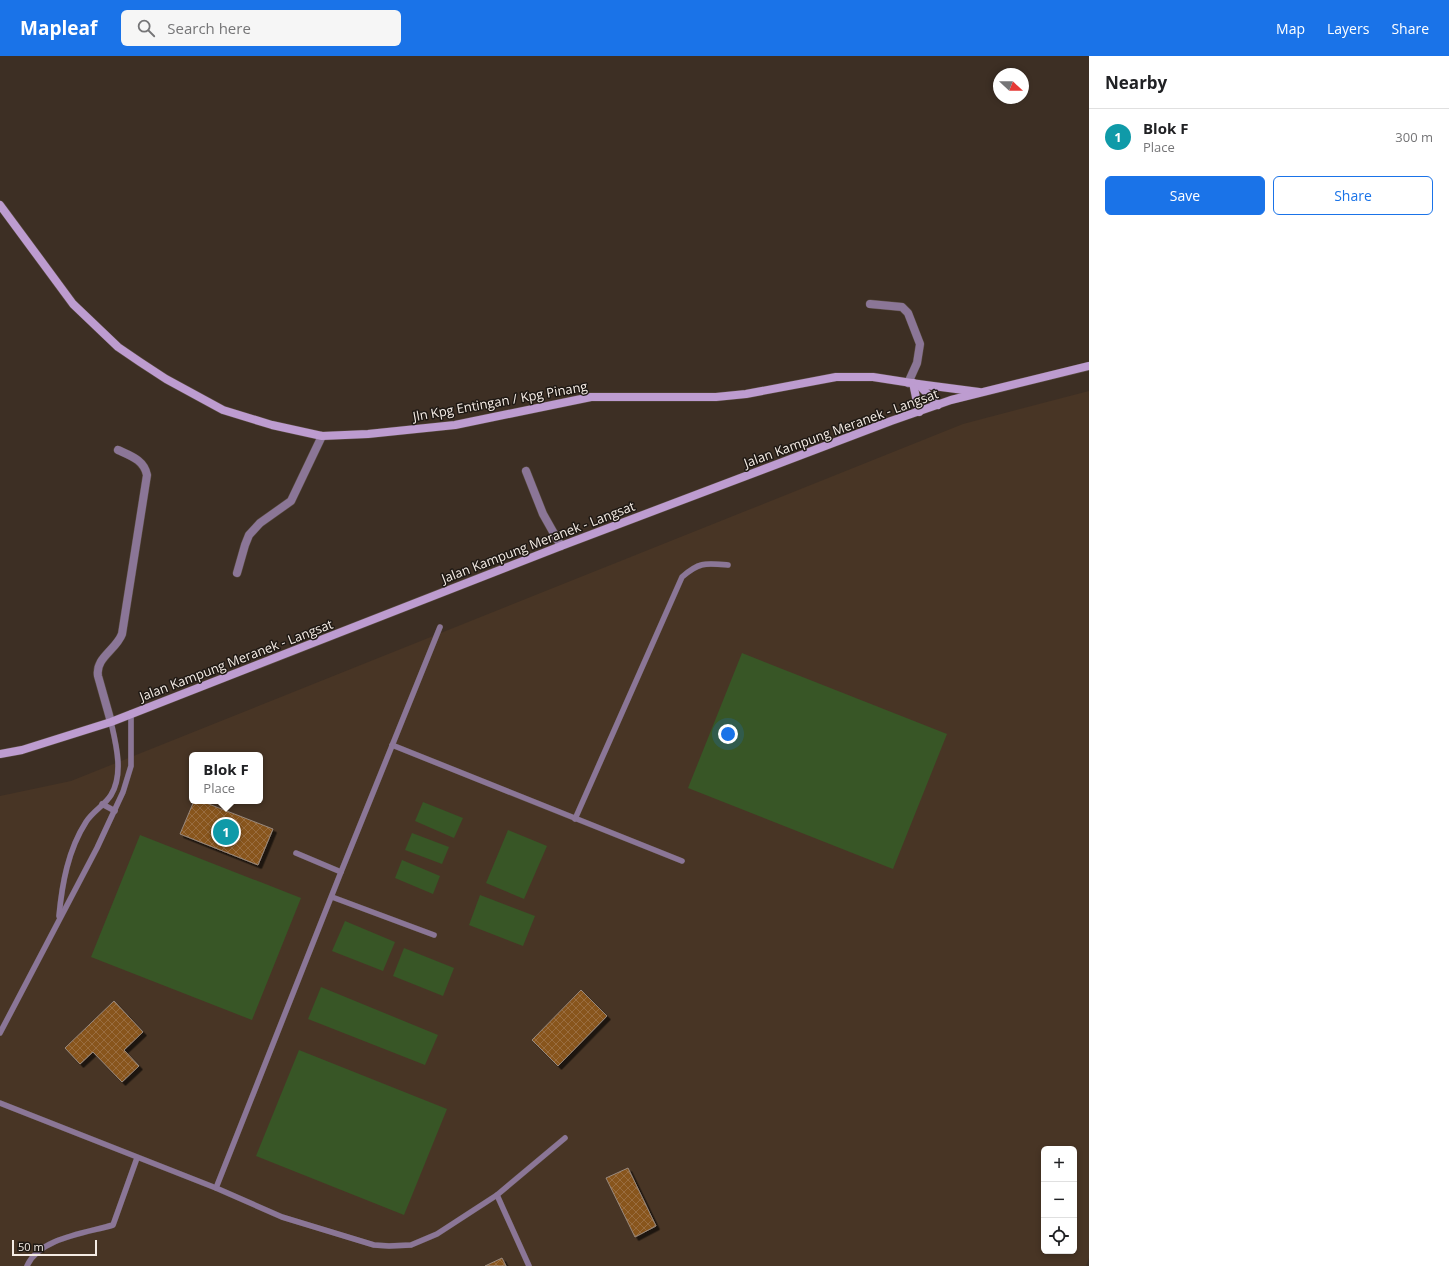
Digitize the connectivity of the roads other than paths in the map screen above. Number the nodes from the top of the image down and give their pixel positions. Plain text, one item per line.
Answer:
1 (0, 205) edge
2 (870, 304) dead end
3 (1089, 366) edge
4 (913, 383) junction
5 (983, 392) junction
6 (938, 405) junction
7 (919, 412) junction
8 (322, 436) junction
9 (118, 450) dead end
10 (526, 472) dead end
11 (561, 546) junction
12 (728, 565) dead end
13 (237, 573) dead end
14 (440, 627) dead end
15 (132, 714) junction
16 (111, 722) junction
17 (392, 745) junction
18 (0, 754) edge
19 (102, 804) junction
20 (115, 811) junction
21 (575, 819) junction
22 (296, 853) dead end
23 (682, 862) dead end
24 (341, 872) junction
25 (332, 897) junction
26 (59, 918) junction
27 (434, 935) dead end
28 (0, 1033) edge
29 (0, 1103) edge
30 (565, 1138) dead end
31 (137, 1158) junction
32 (216, 1188) junction
33 (496, 1195) junction
34 (27, 1266) edge
35 (529, 1266) edge

1 - 8 main road, Jln Kpg Entingan / Kpg Pinang
2 - 4 street
3 - 5 main road, Jalan Kampung Meranek - Langsat
4 - 5 main road, Jln Kpg Entingan / Kpg Pinang
4 - 6 main road
4 - 7 main road
4 - 8 main road, Jln Kpg Entingan / Kpg Pinang
5 - 6 main road, Jalan Kampung Meranek - Langsat
6 - 7 main road, Jalan Kampung Meranek - Langsat
7 - 11 main road, Jalan Kampung Meranek - Langsat
8 - 13 street
9 - 16 street
10 - 11 street
11 - 15 main road, Jalan Kampung Meranek - Langsat
12 - 21 lane
14 - 17 lane
15 - 16 main road, Jalan Kampung Meranek - Langsat
15 - 20 lane
16 - 18 main road, Jalan Kampung Meranek - Langsat
16 - 19 lane
17 - 21 lane
17 - 24 lane
19 - 20 lane
19 - 26 lane
20 - 26 lane
21 - 23 lane
22 - 24 lane
24 - 25 lane
25 - 27 lane
25 - 32 lane
26 - 28 lane
29 - 31 lane
30 - 33 lane
31 - 32 lane
31 - 34 lane
32 - 33 lane
33 - 35 lane

